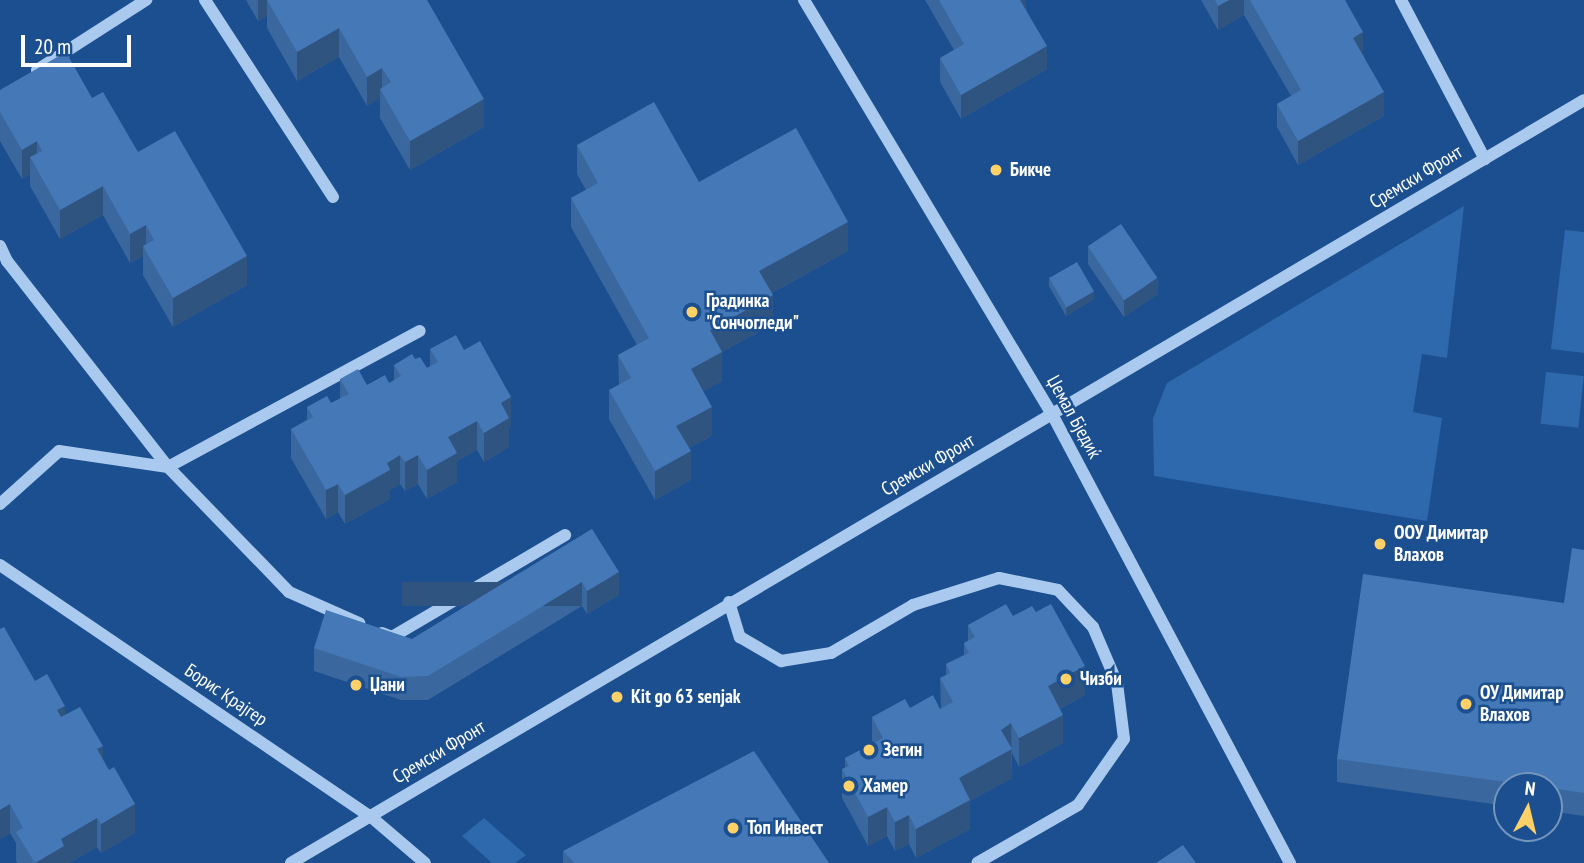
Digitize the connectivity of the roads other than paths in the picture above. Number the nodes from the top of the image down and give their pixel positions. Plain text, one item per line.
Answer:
1 (146, 0) edge
2 (205, 0) edge
3 (804, 0) edge
4 (1401, 0) edge
5 (21, 80) edge
6 (1584, 100) edge
7 (1485, 159) junction
8 (332, 197) dead end
9 (0, 246) edge
10 (420, 331) dead end
11 (1053, 416) junction
12 (168, 467) junction
13 (0, 504) edge
14 (565, 535) dead end
15 (0, 565) edge
16 (729, 602) junction
17 (370, 816) junction
18 (291, 863) edge
19 (425, 863) edge
20 (977, 863) edge
21 (1290, 863) edge

1 - 5 street
2 - 8 street
3 - 11 street, Џемал Бједиќ
4 - 7 street
6 - 7 street, Сремски Фронт
7 - 11 street, Сремски Фронт
9 - 12 street
10 - 12 street
11 - 16 street, Сремски Фронт
11 - 21 street, Џемал Бједиќ
12 - 13 street
12 - 14 street
15 - 17 street, Борис Крајгер
16 - 17 street, Сремски Фронт
16 - 20 street
17 - 18 street, Сремски Фронт
17 - 19 street, Борис Крајгер

